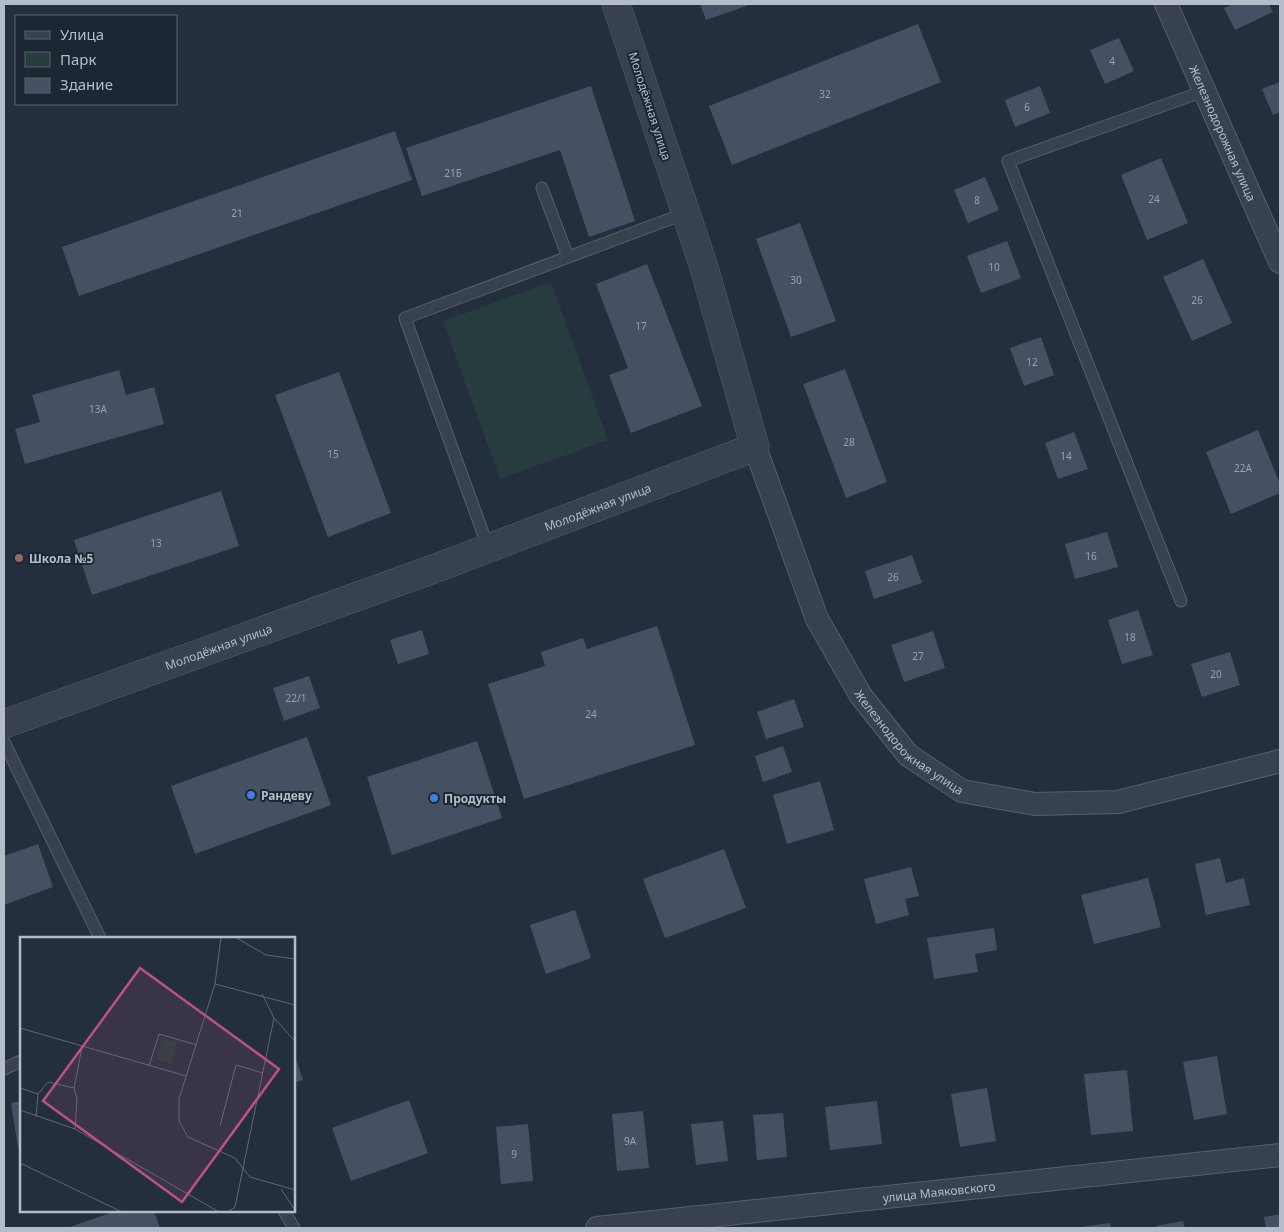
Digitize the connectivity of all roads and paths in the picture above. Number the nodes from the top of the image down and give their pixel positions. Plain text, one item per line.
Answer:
1 (616, 4) edge
2 (1166, 4) edge
3 (1204, 91) junction
4 (542, 188) dead end
5 (686, 213) junction
6 (568, 257) junction
7 (1280, 262) edge
8 (755, 447) junction
9 (488, 547) junction
10 (1181, 601) dead end
11 (4, 724) edge
12 (4, 742) edge
13 (1280, 761) edge
14 (100, 937) edge
15 (20, 1061) edge
16 (4, 1069) edge
17 (1280, 1155) edge
18 (285, 1212) edge
19 (294, 1228) edge
20 (598, 1228) edge

1 - 5 street, Молодёжная улица
2 - 3 street, Железнодорожная улица
3 - 7 street, Железнодорожная улица
3 - 10 lane
4 - 6 lane
5 - 6 lane
5 - 8 street, Молодёжная улица
6 - 9 lane
8 - 9 street, Молодёжная улица
8 - 13 street, Железнодорожная улица
9 - 11 street, Молодёжная улица
12 - 14 lane
15 - 16 lane
17 - 20 street, улица Маяковского
18 - 19 lane

